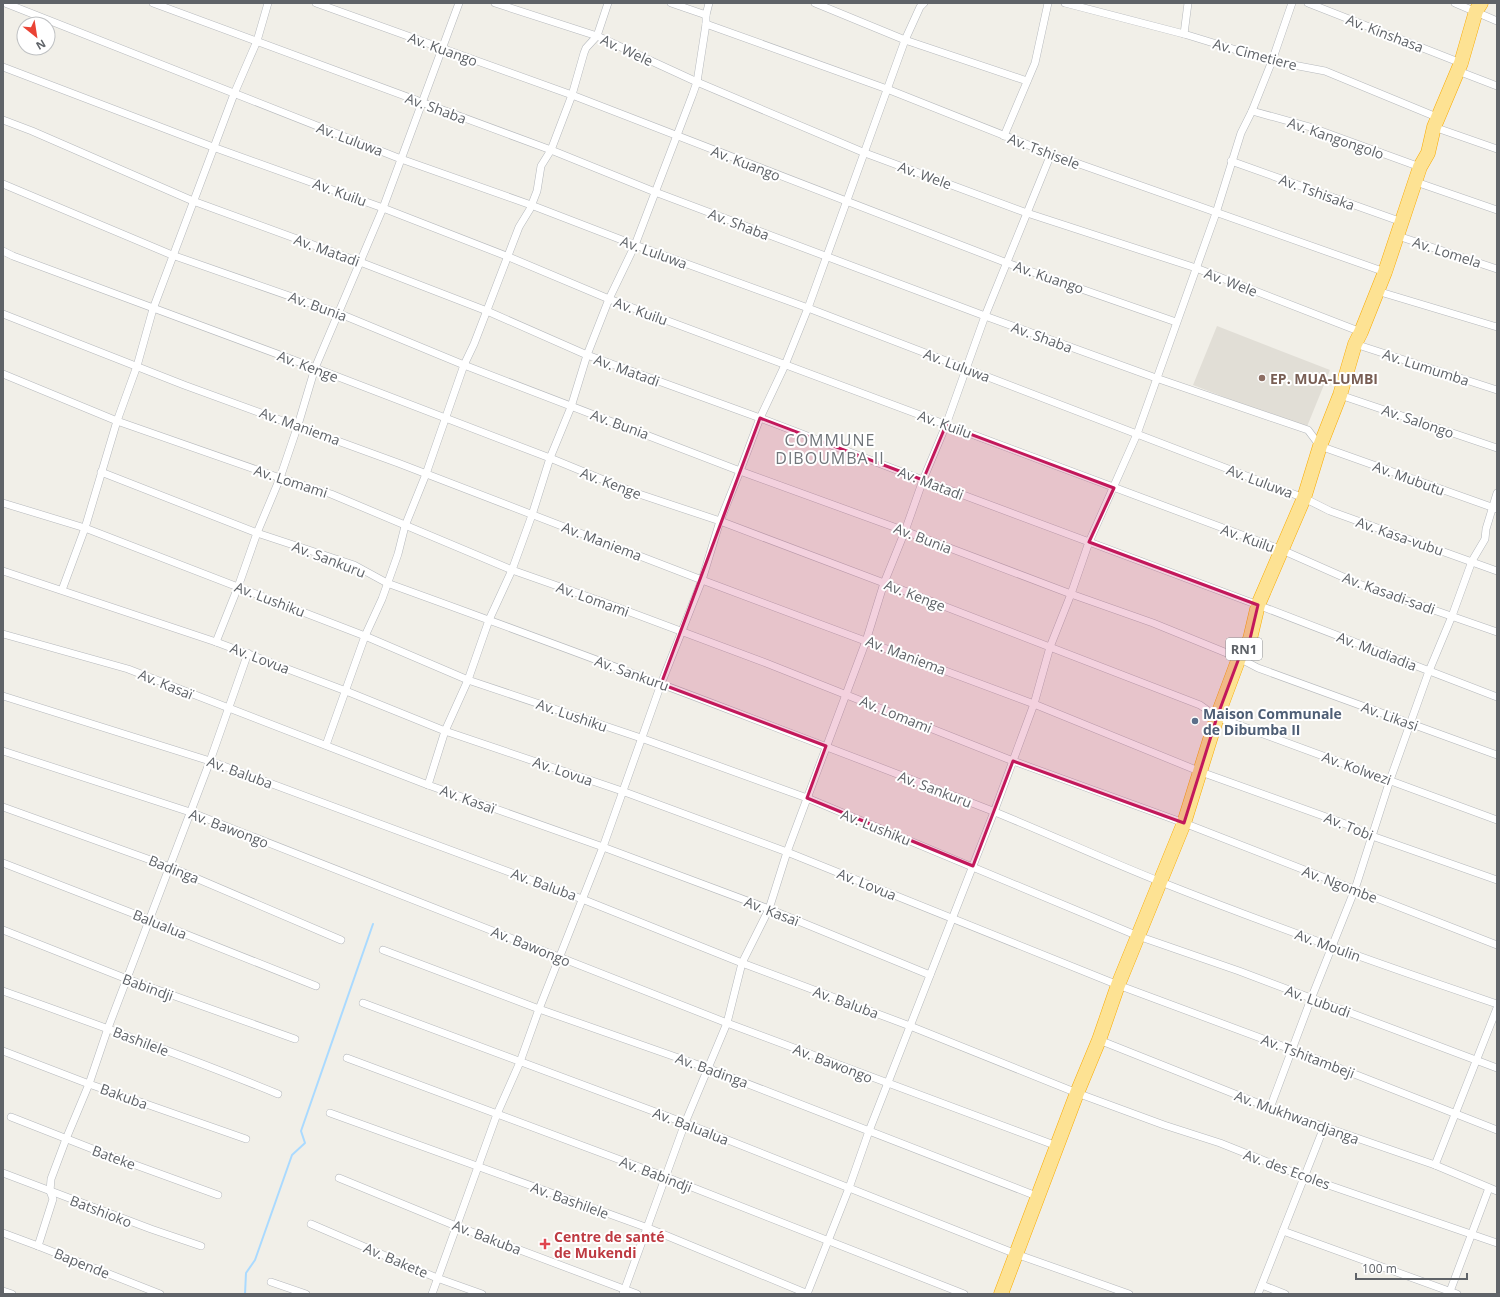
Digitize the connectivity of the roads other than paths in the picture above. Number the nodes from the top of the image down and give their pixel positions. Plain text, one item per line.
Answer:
1 (5, 3) edge
2 (153, 3) edge
3 (268, 3) edge
4 (316, 3) edge
5 (459, 3) edge
6 (495, 3) edge
7 (608, 3) edge
8 (671, 3) edge
9 (709, 3) edge
10 (815, 3) edge
11 (924, 3) edge
12 (1050, 3) edge
13 (1065, 3) edge
14 (1188, 3) edge
15 (1292, 3) edge
16 (1308, 3) edge
17 (1455, 3) edge
18 (1479, 7) edge
19 (706, 15) junction
20 (1497, 21) edge
21 (706, 24) junction
22 (1184, 34) junction
23 (597, 36) junction
24 (905, 40) junction
25 (257, 41) junction
26 (442, 48) junction
27 (1272, 61) junction
28 (3, 67) edge
29 (1460, 67) junction
30 (1027, 81) junction
31 (697, 82) junction
32 (1497, 86) edge
33 (887, 89) junction
34 (234, 94) junction
35 (572, 95) junction
36 (423, 103) junction
37 (1252, 111) junction
38 (3, 120) edge
39 (1437, 123) junction
40 (676, 136) junction
41 (1004, 136) junction
42 (213, 147) junction
43 (1497, 149) edge
44 (551, 150) junction
45 (865, 153) junction
46 (1051, 154) junction
47 (401, 159) junction
48 (1232, 161) junction
49 (1420, 167) junction
50 (1416, 182) junction
51 (3, 184) edge
52 (655, 192) junction
53 (194, 201) junction
54 (847, 201) junction
55 (531, 205) junction
56 (383, 208) junction
57 (1497, 210) edge
58 (1027, 213) junction
59 (1216, 213) junction
60 (1402, 222) junction
61 (1398, 236) junction
62 (635, 245) junction
63 (3, 251) edge
64 (172, 255) junction
65 (825, 256) junction
66 (509, 257) junction
67 (360, 262) junction
68 (1007, 262) junction
69 (1196, 268) junction
70 (1497, 269) edge
71 (1385, 272) junction
72 (1377, 291) junction
73 (609, 299) junction
74 (153, 308) junction
75 (808, 308) junction
76 (487, 311) junction
77 (338, 313) junction
78 (3, 314) edge
79 (985, 316) junction
80 (1176, 322) junction
81 (1497, 327) edge
82 (1358, 338) junction
83 (587, 355) junction
84 (464, 365) junction
85 (785, 365) junction
86 (137, 366) junction
87 (315, 368) junction
88 (967, 369) junction
89 (3, 374) edge
90 (1156, 378) junction
91 (1497, 390) edge
92 (1340, 395) junction
93 (571, 407) junction
94 (445, 418) junction
95 (760, 418) junction
96 (117, 421) junction
97 (946, 425) junction
98 (298, 426) junction
99 (1137, 434) junction
100 (1320, 446) junction
101 (1497, 448) edge
102 (550, 458) junction
103 (740, 471) junction
104 (101, 472) junction
105 (426, 474) junction
106 (280, 478) junction
107 (923, 480) junction
108 (1114, 488) junction
109 (1497, 494) edge
110 (1304, 498) junction
111 (3, 503) edge
112 (1494, 508) edge
113 (532, 515) junction
114 (720, 521) junction
115 (405, 526) junction
116 (85, 528) junction
117 (905, 531) junction
118 (256, 533) junction
119 (1089, 542) junction
120 (1282, 550) junction
121 (1472, 561) junction
122 (512, 570) junction
123 (1497, 570) edge
124 (3, 571) edge
125 (702, 580) junction
126 (387, 583) junction
127 (884, 583) junction
128 (238, 587) junction
129 (62, 590) junction
130 (1071, 594) junction
131 (1258, 605) junction
132 (1452, 616) junction
133 (489, 620) junction
134 (682, 632) junction
135 (1497, 632) edge
136 (3, 634) edge
137 (365, 636) junction
138 (866, 641) junction
139 (216, 642) junction
140 (1050, 647) junction
141 (248, 653) junction
142 (1239, 658) junction
143 (1429, 671) junction
144 (468, 680) junction
145 (661, 684) junction
146 (346, 691) junction
147 (847, 694) junction
148 (3, 696) edge
149 (1497, 697) edge
150 (1034, 704) junction
151 (228, 709) junction
152 (1217, 716) junction
153 (1410, 723) junction
154 (445, 731) junction
155 (641, 738) junction
156 (326, 745) junction
157 (826, 746) junction
158 (3, 751) edge
159 (1497, 755) edge
160 (210, 761) junction
161 (1013, 761) junction
162 (1201, 772) junction
163 (1390, 780) junction
164 (428, 785) junction
165 (622, 791) junction
166 (806, 798) junction
167 (3, 807) edge
168 (190, 812) junction
169 (994, 812) junction
170 (1497, 820) edge
171 (1184, 823) junction
172 (1372, 836) junction
173 (603, 847) junction
174 (787, 852) junction
175 (3, 863) edge
176 (973, 866) junction
177 (170, 867) junction
178 (1497, 880) edge
179 (1160, 882) junction
180 (1355, 889) junction
181 (582, 899) junction
182 (769, 909) junction
183 (952, 919) junction
184 (150, 920) junction
185 (3, 930) edge
186 (1138, 936) junction
187 (341, 940) dead end
188 (1497, 945) edge
189 (1332, 948) junction
190 (383, 950) dead end
191 (559, 958) junction
192 (742, 963) junction
193 (930, 975) junction
194 (127, 980) junction
195 (316, 986) dead end
196 (1118, 986) junction
197 (3, 991) edge
198 (1311, 999) junction
199 (364, 1003) dead end
200 (1497, 1004) edge
201 (539, 1008) junction
202 (1497, 1008) edge
203 (727, 1023) junction
204 (910, 1026) junction
205 (108, 1028) junction
206 (295, 1039) dead end
207 (1099, 1040) junction
208 (1292, 1050) junction
209 (3, 1051) edge
210 (347, 1058) dead end
211 (1476, 1060) junction
212 (520, 1062) junction
213 (707, 1068) junction
214 (1497, 1068) edge
215 (888, 1083) junction
216 (90, 1084) junction
217 (1077, 1093) junction
218 (278, 1094) dead end
219 (1270, 1108) junction
220 (330, 1113) dead end
221 (498, 1114) junction
222 (1455, 1114) junction
223 (11, 1117) dead end
224 (685, 1123) junction
225 (1324, 1127) junction
226 (1497, 1130) edge
227 (869, 1131) junction
228 (66, 1139) junction
229 (246, 1139) dead end
230 (1057, 1146) junction
231 (1435, 1165) junction
232 (478, 1167) junction
233 (3, 1173) edge
234 (666, 1177) junction
235 (1305, 1177) junction
236 (339, 1178) dead end
237 (849, 1188) junction
238 (1489, 1188) junction
239 (50, 1191) junction
240 (1497, 1191) edge
241 (218, 1195) dead end
242 (1039, 1197) junction
243 (311, 1224) dead end
244 (456, 1226) junction
245 (648, 1228) junction
246 (1283, 1230) junction
247 (3, 1233) edge
248 (1472, 1233) junction
249 (828, 1241) junction
250 (1497, 1243) edge
251 (38, 1246) junction
252 (201, 1246) dead end
253 (1016, 1254) junction
254 (437, 1278) junction
255 (271, 1282) dead end
256 (1262, 1286) junction
257 (3, 1291) edge
258 (624, 1292) edge
259 (1452, 1293) edge
260 (12, 1294) edge
261 (160, 1294) edge
262 (306, 1294) edge
263 (432, 1294) edge
264 (482, 1294) edge
265 (637, 1294) edge
266 (808, 1294) edge
267 (964, 1294) edge
268 (1001, 1294) edge
269 (1130, 1294) edge
270 (1258, 1294) edge
271 (1285, 1294) edge

1 - 34 street, Av. Luluwa
2 - 25 street, Av. Shaba
3 - 25 street
4 - 26 street, Av. Kuango
5 - 26 street
6 - 23 street, Av. Wele
7 - 23 street
8 - 19 street
9 - 19 street
10 - 24 street
11 - 24 street
12 - 30 street
13 - 22 street, Av. Cimetiere
14 - 22 street
15 - 27 street
16 - 29 street, Av. Kinshasa
17 - 18 street
18 - 20 street
18 - 29 highway, RN1
19 - 21 street
21 - 31 street
21 - 33 street, Av. Tshisele
22 - 27 street, Av. Cimetiere
23 - 31 street, Av. Wele
23 - 35 street
24 - 30 street
24 - 33 street
25 - 34 street
25 - 36 street, Av. Shaba
26 - 35 street, Av. Kuango
26 - 36 street
27 - 37 street
27 - 39 street, Av. Cimetiere
28 - 42 street, Av. Kuilu
29 - 32 street, Av. Kinshasa
29 - 39 highway, RN1
30 - 41 street
31 - 40 street
31 - 45 street, Av. Wele
33 - 41 street, Av. Tshisele
33 - 45 street
34 - 42 street
34 - 47 street, Av. Luluwa
35 - 40 street, Av. Kuango
35 - 44 street
36 - 44 street, Av. Shaba
36 - 47 street
37 - 48 street
37 - 49 street, Av. Kangongolo
38 - 53 street, Av. Matadi
39 - 43 street, Av. Cimetiere
39 - 49 highway, RN1
40 - 52 street
40 - 54 street, Av. Kuango
41 - 46 street, Av. Tshisele
42 - 53 street
42 - 56 street, Av. Kuilu
44 - 52 street, Av. Shaba
44 - 55 street
45 - 54 street
45 - 58 street, Av. Wele
46 - 58 street
46 - 59 street, Av. Tshisele
47 - 55 street, Av. Luluwa
47 - 56 street
48 - 59 street
48 - 60 street, Av. Tshisaka
49 - 50 highway, RN1
50 - 57 street
50 - 60 highway, RN1
51 - 64 street, Av. Bunia
52 - 62 street
52 - 65 street, Av. Shaba
53 - 64 street
53 - 67 street, Av. Matadi
54 - 65 street
54 - 68 street, Av. Kuango
55 - 62 street, Av. Luluwa
55 - 66 street
56 - 66 street, Av. Kuilu
56 - 67 street
58 - 68 street
58 - 69 street, Av. Wele
59 - 69 street
59 - 71 street, Av. Tshisele
60 - 61 highway, RN1
61 - 70 street, Av. Lomela
61 - 71 highway, RN1
62 - 73 street
62 - 75 street, Av. Luluwa
63 - 74 street, Av. Kenge
64 - 74 street
64 - 77 street, Av. Bunia
65 - 75 street
65 - 79 street, Av. Shaba
66 - 73 street, Av. Kuilu
66 - 76 street
67 - 76 street, Av. Matadi
67 - 77 street
68 - 79 street
68 - 80 street, Av. Kuango
69 - 80 street
69 - 82 street, Av. Wele
71 - 72 highway, RN1
72 - 81 street
72 - 82 highway, RN1
73 - 83 street
73 - 85 street, Av. Kuilu
74 - 86 street
74 - 87 street, Av. Kenge
75 - 85 street
75 - 88 street, Av. Luluwa
76 - 83 street, Av. Matadi
76 - 84 street
77 - 84 street, Av. Bunia
77 - 87 street
78 - 86 street, Av. Maniema
79 - 88 street
79 - 90 street, Av. Shaba
80 - 90 street
82 - 91 street, Av. Lumumba
82 - 92 highway, RN1
83 - 93 street
83 - 95 street, Av. Matadi
84 - 93 street, Av. Bunia
84 - 94 street
85 - 95 street
85 - 97 street, Av. Kuilu
86 - 96 street
86 - 98 street, Av. Maniema
87 - 94 street, Av. Kenge
87 - 98 street
88 - 97 street
88 - 99 street, Av. Luluwa
89 - 96 street, Av. Lomami
90 - 99 street
90 - 100 street, Av. Shaba
92 - 100 highway, RN1
92 - 101 street, Av. Salongo
93 - 102 street
93 - 103 street, Av. Bunia
94 - 102 street, Av. Kenge
94 - 105 street
95 - 103 street
95 - 107 street, Av. Matadi
96 - 104 street
96 - 106 street, Av. Lomami
97 - 107 street
97 - 108 street, Av. Kuilu
98 - 105 street, Av. Maniema
98 - 106 street
99 - 108 street
99 - 110 street, Av. Luluwa
100 - 110 highway, RN1
100 - 112 street, Av. Mubutu
102 - 113 street
102 - 114 street, Av. Kenge
103 - 114 street
103 - 117 street, Av. Bunia
104 - 116 street
104 - 118 street, Av. Sankuru
105 - 113 street, Av. Maniema
105 - 115 street
106 - 115 street, Av. Lomami
106 - 118 street
107 - 117 street
107 - 119 street, Av. Matadi
108 - 119 street
108 - 120 street, Av. Kuilu
109 - 112 street
110 - 120 highway, RN1
110 - 121 street, Av. Kasa-vubu
111 - 116 street, Av. Lushiku
112 - 121 street
113 - 122 street
113 - 125 street, Av. Maniema
114 - 125 street
114 - 127 street, Av. Kenge
115 - 122 street, Av. Lomami
115 - 126 street
116 - 128 street, Av. Lushiku
116 - 129 street
117 - 127 street
117 - 130 street, Av. Bunia
118 - 126 street, Av. Sankuru
118 - 128 street
119 - 130 street
119 - 131 street, Av. Matadi
120 - 131 highway, RN1
120 - 132 street, Av. Kasadi-sadi
121 - 123 street, Av. Kasa-vubu
121 - 132 street
122 - 133 street
122 - 134 street, Av. Lomami
124 - 129 street, Av. Lovua
125 - 134 street
125 - 138 street, Av. Maniema
126 - 133 street, Av. Sankuru
126 - 137 street
127 - 138 street
127 - 140 street, Av. Kenge
128 - 137 street, Av. Lushiku
128 - 139 street
129 - 139 street, Av. Lovua
130 - 140 street
130 - 142 street, Av. Bunia
131 - 142 highway, RN1
131 - 143 street, Av. Mudiadia
132 - 135 street, Av. Kasadi-sadi
132 - 143 street
133 - 144 street
133 - 145 street, Av. Sankuru
134 - 145 street
134 - 147 street, Av. Lomami
136 - 151 street, Av. Kasaï
137 - 144 street, Av. Lushiku
137 - 146 street
138 - 147 street
138 - 150 street, Av. Maniema
139 - 141 street, Av. Lovua
140 - 150 street
140 - 152 street, Av. Kenge
141 - 146 street, Av. Lovua
141 - 151 street
142 - 152 highway, RN1
142 - 153 street, Av. Likasi
143 - 149 street, Av. Mudiadia
143 - 153 street
144 - 154 street
144 - 155 street, Av. Lushiku
145 - 155 street
145 - 157 street, Av. Sankuru
146 - 154 street, Av. Lovua
146 - 156 street
147 - 157 street
147 - 161 street, Av. Lomami
148 - 160 street, Av. Baluba
150 - 161 street
150 - 162 street, Av. Maniema
151 - 156 street, Av. Kasaï
151 - 160 street
152 - 162 highway, RN1
152 - 163 street, Av. Kolwezi
153 - 159 street, Av. Likasi
153 - 163 street
154 - 164 street
154 - 165 street, Av. Lovua
155 - 165 street
155 - 166 street, Av. Lushiku
156 - 164 street, Av. Kasaï
157 - 166 street
157 - 169 street, Av. Sankuru
158 - 168 street, Av. Bawongo
160 - 168 street
160 - 181 street, Av. Baluba
161 - 169 street
161 - 171 street, Av. Lomami
162 - 171 highway, RN1
162 - 172 street, Av. Tobi
163 - 170 street, Av. Kolwezi
163 - 172 street
164 - 173 street, Av. Kasaï
165 - 173 street
165 - 174 street, Av. Lovua
166 - 174 street
166 - 176 street, Av. Lushiku
167 - 177 street, Badinga
168 - 177 street
168 - 191 street, Av. Bawongo
169 - 176 street
169 - 179 street, Av. Sankuru
171 - 179 highway, RN1
171 - 180 street, Av. Ngombe
172 - 178 street, Av. Tobi
172 - 180 street
173 - 181 street
173 - 182 street, Av. Kasaï
174 - 182 street
174 - 183 street, Av. Lovua
175 - 184 street, Balualua
176 - 183 street
176 - 186 street, Av. Lushiku
177 - 184 street
177 - 187 street, Badinga
179 - 186 highway, RN1
179 - 189 street, Av. Moulin
180 - 188 street, Av. Ngombe
180 - 189 street
181 - 191 street
181 - 192 street, Av. Baluba
182 - 192 street
182 - 193 street, Av. Kasaï
183 - 193 street
183 - 196 street, Av. Lovua
184 - 194 street
184 - 195 street, Balualua
185 - 194 street, Babindji
186 - 196 highway, RN1
186 - 198 street, Av. Lubudi
189 - 198 street
189 - 200 street, Av. Moulin
190 - 201 street, Av. Badinga
191 - 201 street
191 - 203 street, Av. Bawongo
192 - 203 street
192 - 204 street, Av. Baluba
193 - 204 street
194 - 205 street
194 - 206 street, Babindji
196 - 207 highway, RN1
196 - 208 street, Av. Tshitambeji
197 - 205 street, Bashilele
198 - 208 street
198 - 211 street, Av. Lubudi
199 - 212 street, Av. Balualua
201 - 212 street
201 - 213 street, Av. Badinga
202 - 211 street
203 - 213 street
203 - 215 street, Av. Bawongo
204 - 215 street
204 - 217 street, Av. Baluba
205 - 216 street
205 - 218 street, Bashilele
207 - 217 highway, RN1
207 - 219 street, Av. Mukhwandjanga
208 - 219 street
208 - 222 street, Av. Tshitambeji
209 - 216 street, Bakuba
210 - 221 street, Av. Babindji
211 - 214 street, Av. Lubudi
211 - 222 street
212 - 221 street
212 - 224 street, Av. Balualua
213 - 224 street
213 - 227 street, Av. Badinga
215 - 227 street
215 - 230 street, Av. Bawongo
216 - 228 street
216 - 229 street, Bakuba
217 - 230 highway, RN1
217 - 235 street, Av. des Ecoles
219 - 225 street, Av. Mukhwandjanga
220 - 232 street, Av. Bashilele
221 - 232 street
221 - 234 street, Av. Babindji
222 - 226 street, Av. Tshitambeji
222 - 231 street
223 - 228 street, Bateke
224 - 234 street
224 - 237 street, Av. Balualua
225 - 231 street, Av. Mukhwandjanga
225 - 235 street
227 - 237 street
227 - 242 street, Av. Badinga
228 - 239 street
228 - 241 street, Bateke
230 - 242 highway, RN1
231 - 238 street, Av. Mukhwandjanga
232 - 244 street
232 - 245 street, Av. Bashilele
233 - 239 street, Batshioko
234 - 245 street
234 - 249 street, Av. Babindji
235 - 246 street
235 - 248 street, Av. des Ecoles
236 - 244 street, Av. Bakuba
237 - 249 street
237 - 253 street, Av. Balualua
238 - 240 street, Av. Mukhwandjanga
238 - 248 street
239 - 251 street
239 - 252 street, Batshioko
242 - 253 highway, RN1
243 - 254 street, Av. Bakete
244 - 254 street
244 - 258 street, Av. Bakuba
245 - 258 street
245 - 266 street, Av. Bashilele
246 - 256 street
246 - 259 street
247 - 251 street, Bapende
248 - 250 street, Av. des Ecoles
248 - 259 street
249 - 266 street
249 - 267 street, Av. Babindji
251 - 261 street, Bapende
253 - 268 highway, RN1
253 - 269 street, Av. Balualua
254 - 263 street
254 - 264 street, Av. Bakete
255 - 262 street
256 - 270 street
256 - 271 street
257 - 260 street
258 - 265 street, Av. Bakuba

